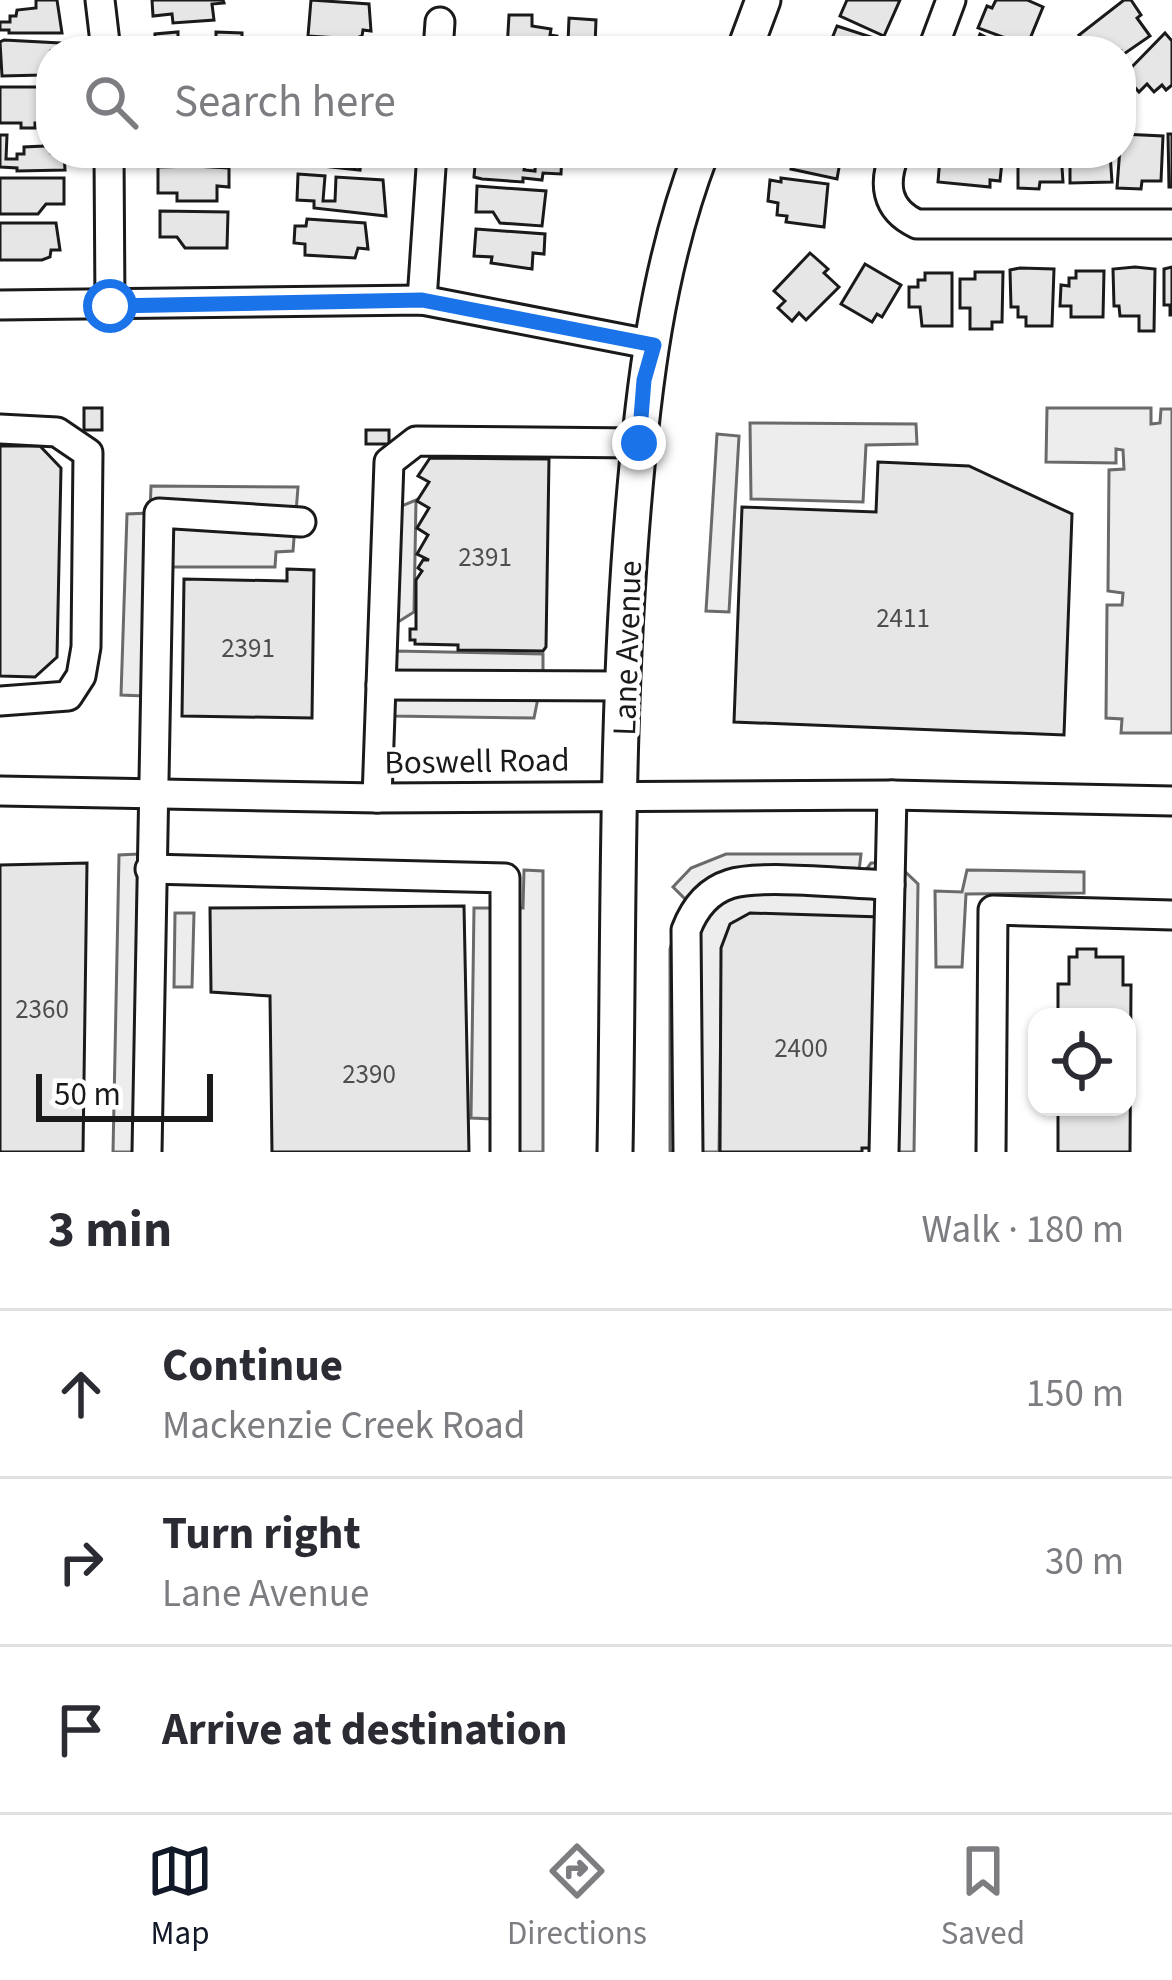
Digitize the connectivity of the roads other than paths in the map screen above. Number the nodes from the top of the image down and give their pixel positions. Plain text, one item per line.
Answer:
1 (100, 0) edge
2 (763, 0) edge
3 (951, 0) edge
4 (440, 22) dead end
5 (104, 36) edge
6 (439, 36) edge
7 (750, 36) edge
8 (938, 36) edge
9 (109, 168) edge
10 (431, 168) edge
11 (696, 168) edge
12 (890, 168) edge
13 (1172, 224) edge
14 (422, 300) junction
15 (0, 305) edge
16 (110, 306) junction
17 (654, 345) junction
18 (0, 429) edge
19 (639, 443) junction
20 (301, 522) dead end
21 (381, 685) junction
22 (622, 686) junction
23 (0, 701) edge
24 (0, 791) edge
25 (151, 794) junction
26 (892, 795) junction
27 (620, 796) junction
28 (377, 798) junction
29 (1172, 801) edge
30 (150, 869) junction
31 (890, 885) junction
32 (1172, 915) edge
33 (147, 1152) edge
34 (505, 1152) edge
35 (615, 1152) edge
36 (688, 1152) edge
37 (884, 1152) edge
38 (991, 1152) edge

1 - 5 street
2 - 7 main road
3 - 8 street
4 - 6 street
9 - 16 street
10 - 14 street
11 - 17 main road, Lane Avenue
12 - 13 street
14 - 16 street
14 - 17 street
15 - 16 street
17 - 19 main road, Lane Avenue
18 - 23 street
19 - 21 street
19 - 22 main road, Lane Avenue
20 - 25 street
21 - 22 street
21 - 28 street
22 - 27 main road, Lane Avenue
24 - 25 street, Boswell Road
25 - 28 street, Boswell Road
25 - 30 street
26 - 27 street, Boswell Road
26 - 29 street, Boswell Road
26 - 31 street
27 - 28 street, Boswell Road
27 - 35 main road, Lane Avenue
30 - 33 street
30 - 34 street
31 - 36 street
31 - 37 street
32 - 38 street

